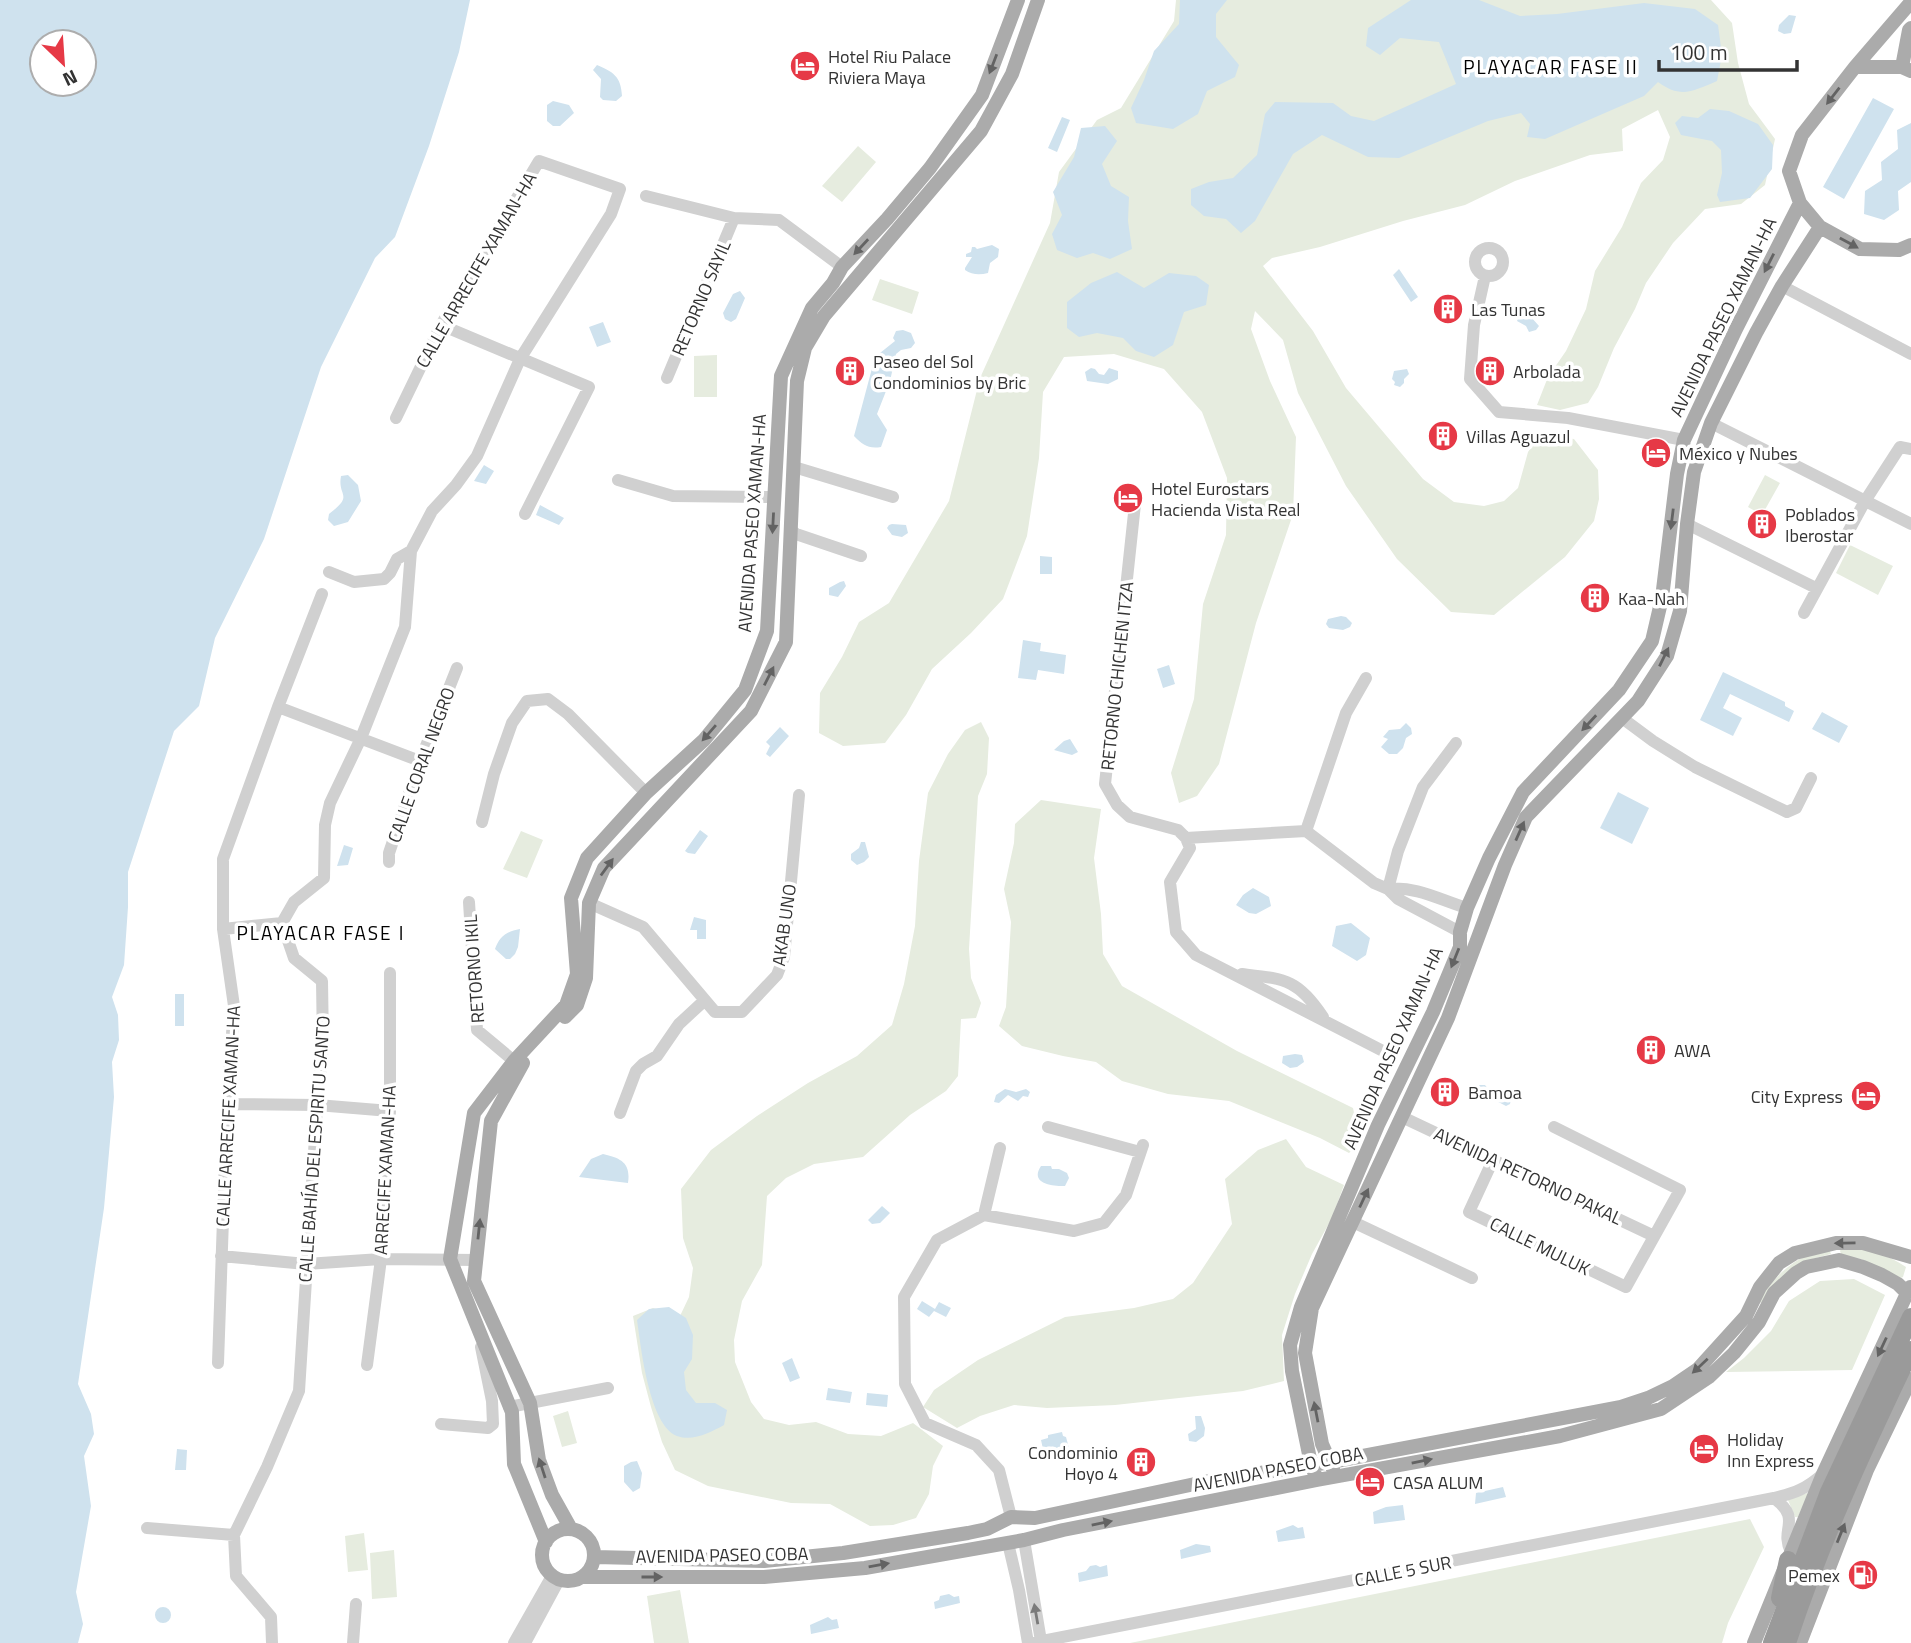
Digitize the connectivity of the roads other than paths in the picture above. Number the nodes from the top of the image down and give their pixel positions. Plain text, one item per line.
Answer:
1 (1018, 0) edge
2 (1038, 0) edge
3 (1911, 2) edge
4 (1911, 28) edge
5 (1855, 67) junction
6 (1907, 69) edge
7 (646, 196) dead end
8 (1800, 203) junction
9 (734, 218) junction
10 (1820, 227) junction
11 (1911, 245) edge
12 (842, 267) junction
13 (1485, 276) dead end
14 (1782, 286) junction
15 (818, 312) junction
16 (441, 326) junction
17 (1911, 354) edge
18 (520, 359) junction
19 (667, 378) dead end
20 (1703, 398) junction
21 (1720, 405) junction
22 (396, 418) dead end
23 (1711, 423) junction
24 (1685, 440) junction
25 (1911, 449) edge
26 (777, 456) junction
27 (794, 461) junction
28 (618, 480) dead end
29 (1691, 492) junction
30 (1675, 493) junction
31 (774, 497) junction
32 (892, 497) dead end
33 (1865, 501) junction
34 (1135, 504) dead end
35 (525, 514) dead end
36 (1687, 524) junction
37 (1911, 524) edge
38 (791, 530) junction
39 (772, 549) junction
40 (790, 550) junction
41 (411, 551) junction
42 (861, 555) dead end
43 (329, 572) dead end
44 (1816, 588) junction
45 (322, 594) dead end
46 (1804, 613) dead end
47 (457, 668) dead end
48 (1366, 678) dead end
49 (278, 706) junction
50 (1622, 718) junction
51 (361, 738) junction
52 (1455, 743) dead end
53 (683, 759) junction
54 (420, 761) junction
55 (696, 771) junction
56 (1811, 778) dead end
57 (646, 793) junction
58 (799, 795) dead end
59 (482, 822) dead end
60 (619, 823) junction
61 (1306, 831) junction
62 (635, 836) junction
63 (1186, 838) junction
64 (1489, 858) junction
65 (389, 862) dead end
66 (1505, 865) junction
67 (1388, 889) junction
68 (469, 902) dead end
69 (589, 904) junction
70 (1467, 908) junction
71 (282, 923) junction
72 (223, 929) junction
73 (1460, 932) junction
74 (390, 973) dead end
75 (705, 1000) junction
76 (1381, 1049) dead end
77 (514, 1062) junction
78 (227, 1104) junction
79 (317, 1105) junction
80 (390, 1111) junction
81 (620, 1113) dead end
82 (1402, 1117) junction
83 (1048, 1127) dead end
84 (1553, 1127) dead end
85 (1000, 1148) dead end
86 (1493, 1160) junction
87 (984, 1215) junction
88 (1353, 1222) junction
89 (1654, 1236) junction
90 (1911, 1245) edge
91 (221, 1256) junction
92 (1911, 1256) edge
93 (381, 1259) junction
94 (450, 1259) junction
95 (476, 1260) junction
96 (306, 1264) junction
97 (1472, 1278) dead end
98 (1909, 1289) edge
99 (1911, 1317) edge
100 (475, 1322) junction
101 (1727, 1337) junction
102 (1911, 1350) edge
103 (1734, 1353) junction
104 (218, 1363) dead end
105 (368, 1365) dead end
106 (1911, 1378) edge
107 (608, 1388) dead end
108 (530, 1403) junction
109 (509, 1407) junction
110 (441, 1424) dead end
111 (1331, 1462) junction
112 (1311, 1464) junction
113 (1823, 1474) junction
114 (1335, 1477) junction
115 (1317, 1480) junction
116 (1774, 1498) junction
117 (1060, 1513) junction
118 (1011, 1517) junction
119 (147, 1528) dead end
120 (571, 1529) junction
121 (1063, 1531) junction
122 (968, 1533) junction
123 (234, 1535) junction
124 (1024, 1541) junction
125 (546, 1542) junction
126 (1008, 1543) junction
127 (971, 1550) junction
128 (1789, 1556) junction
129 (595, 1557) junction
130 (584, 1577) junction
131 (555, 1578) junction
132 (356, 1604) dead end
133 (1778, 1641) edge
134 (1034, 1642) edge
135 (272, 1643) edge
136 (353, 1643) edge
137 (514, 1643) edge
138 (525, 1643) edge
139 (1754, 1643) edge
140 (1800, 1643) edge

1 -> 12 main road, AVENIDA PASEO XAMAN-HA
2 - 15 main road, AVENIDA PASEO XAMAN-HA
3 - 5 main road
4 - 6 main road
5 - 6 main road
5 -> 8 main road
7 - 9 street, RETORNO SAYIL
8 - 10 main road
8 -> 20 main road, AVENIDA PASEO XAMAN-HA
9 - 12 street, RETORNO SAYIL
9 - 19 street, RETORNO SAYIL
10 -> 11 main road
10 - 14 main road, AVENIDA PASEO XAMAN-HA
12 - 15 main road, AVENIDA PASEO XAMAN-HA
13 - 24 street
14 - 17 street
14 - 21 main road, AVENIDA PASEO XAMAN-HA
15 - 26 main road, AVENIDA PASEO XAMAN-HA
15 - 27 main road, AVENIDA PASEO XAMAN-HA
16 - 18 street
16 - 18 street, CALLE ARRECIFE XAMAN-HA
16 - 22 street, CALLE ARRECIFE XAMAN-HA
18 - 35 street
18 - 41 street
20 - 21 main road
20 - 24 main road, AVENIDA PASEO XAMAN-HA
21 - 23 main road, AVENIDA PASEO XAMAN-HA
23 - 29 main road, AVENIDA PASEO XAMAN-HA
23 - 33 street
24 - 30 main road, AVENIDA PASEO XAMAN-HA
25 - 33 street
26 - 27 main road
26 - 31 main road, AVENIDA PASEO XAMAN-HA
27 - 32 street
27 - 38 main road, AVENIDA PASEO XAMAN-HA
28 - 31 street
29 - 30 main road
29 - 36 main road, AVENIDA PASEO XAMAN-HA
30 -> 64 main road, AVENIDA PASEO XAMAN-HA
31 -> 39 main road, AVENIDA PASEO XAMAN-HA
33 - 37 street
33 - 44 street
34 - 63 street, RETORNO CHICHEN ITZA
36 - 44 street
50 -> 36 main road, AVENIDA PASEO XAMAN-HA
38 - 40 main road, AVENIDA PASEO XAMAN-HA
38 - 42 street
39 - 40 main road
39 -> 53 main road, AVENIDA PASEO XAMAN-HA
55 -> 40 main road, AVENIDA PASEO XAMAN-HA
41 - 43 street
41 - 51 street
44 - 46 street
45 - 49 street, CALLE ARRECIFE XAMAN-HA
47 - 54 street, CALLE CORAL NEGRO
48 - 61 street
49 - 51 street
49 - 72 street, CALLE ARRECIFE XAMAN-HA
50 - 56 street
66 -> 50 main road, AVENIDA PASEO XAMAN-HA
51 - 54 street
51 - 71 street
52 - 67 street
53 - 55 main road
53 - 57 main road, AVENIDA PASEO XAMAN-HA
54 - 65 street, CALLE CORAL NEGRO
55 - 62 main road, AVENIDA PASEO XAMAN-HA
57 - 59 street
57 - 60 main road, AVENIDA PASEO XAMAN-HA
58 - 75 street, AKAB UNO
60 - 62 main road
60 - 77 main road, AVENIDA PASEO XAMAN-HA
61 - 63 street
61 - 67 street
69 -> 62 main road, AVENIDA PASEO XAMAN-HA
63 - 76 street
64 - 66 main road
64 - 70 main road, AVENIDA PASEO XAMAN-HA
66 - 82 main road, AVENIDA PASEO XAMAN-HA
67 - 70 street
67 - 73 street
68 - 77 street, RETORNO IKIL
69 - 75 street, AKAB UNO
95 -> 69 main road, AVENIDA PASEO XAMAN-HA
70 - 73 main road, AVENIDA PASEO XAMAN-HA
71 - 72 street
71 - 79 street, CALLE BAHÍA DEL ESPIRITU SANTO
72 - 78 street, CALLE ARRECIFE XAMAN-HA
73 -> 112 main road, AVENIDA PASEO XAMAN-HA
74 - 80 street, ARRECIFE XAMAN-HA
75 - 81 street
77 - 94 main road, AVENIDA PASEO XAMAN-HA
78 - 79 street
78 - 91 street, CALLE ARRECIFE XAMAN-HA
79 - 80 street
79 - 96 street, CALLE BAHÍA DEL ESPIRITU SANTO
80 - 93 street, ARRECIFE XAMAN-HA
82 - 86 street, AVENIDA RETORNO PAKAL
88 -> 82 main road, AVENIDA PASEO XAMAN-HA
83 - 87 street
84 - 89 street
85 - 87 street
86 - 89 street, AVENIDA RETORNO PAKAL
86 - 89 street, CALLE MULUK
87 - 118 street
88 - 97 street
111 -> 88 main road, AVENIDA PASEO XAMAN-HA
90 - 92 street
91 - 96 street
91 - 104 street, CALLE ARRECIFE XAMAN-HA
92 -> 101 main road, AVENIDA PASEO COBA
93 - 94 street
93 - 96 street
93 - 105 street, ARRECIFE XAMAN-HA
94 - 95 street
94 - 100 main road
95 - 108 main road, AVENIDA PASEO XAMAN-HA
96 - 123 street, CALLE BAHÍA DEL ESPIRITU SANTO
98 - 103 main road, AVENIDA PASEO COBA
98 -> 113 main road
99 - 133 highway
100 - 109 main road
100 - 110 street
101 - 103 main road
101 -> 111 main road, AVENIDA PASEO COBA
102 - 133 highway
114 -> 103 main road, AVENIDA PASEO COBA
140 -> 106 main road
107 - 108 street
108 - 109 street
120 -> 108 main road, AVENIDA PASEO XAMAN-HA
109 - 125 main road
111 - 112 main road, AVENIDA PASEO COBA
111 - 114 main road, AVENIDA PASEO XAMAN-HA
112 - 115 main road, AVENIDA PASEO XAMAN-HA
112 - 117 main road, AVENIDA PASEO COBA
113 - 116 street, CALLE 5 SUR
113 - 128 main road
114 - 115 main road, AVENIDA PASEO COBA
121 -> 115 main road, AVENIDA PASEO COBA
116 - 128 street
116 - 134 street, CALLE 5 SUR
117 - 118 main road, AVENIDA PASEO COBA
117 - 121 main road
118 - 122 main road, AVENIDA PASEO COBA
119 - 123 street
120 - 125 main road
120 - 129 main road
121 - 124 main road, AVENIDA PASEO COBA
122 - 127 main road
122 - 129 main road, AVENIDA PASEO COBA
123 - 135 street, CALLE BAHÍA DEL ESPIRITU SANTO
124 - 126 main road, AVENIDA PASEO COBA
134 -> 124 street
125 - 131 main road
126 - 127 main road, AVENIDA PASEO COBA
126 - 134 street
130 -> 127 main road, AVENIDA PASEO COBA
128 - 133 highway
128 - 139 main road
129 - 130 main road
130 - 131 main road
131 - 137 street
131 - 138 street
132 - 136 street

